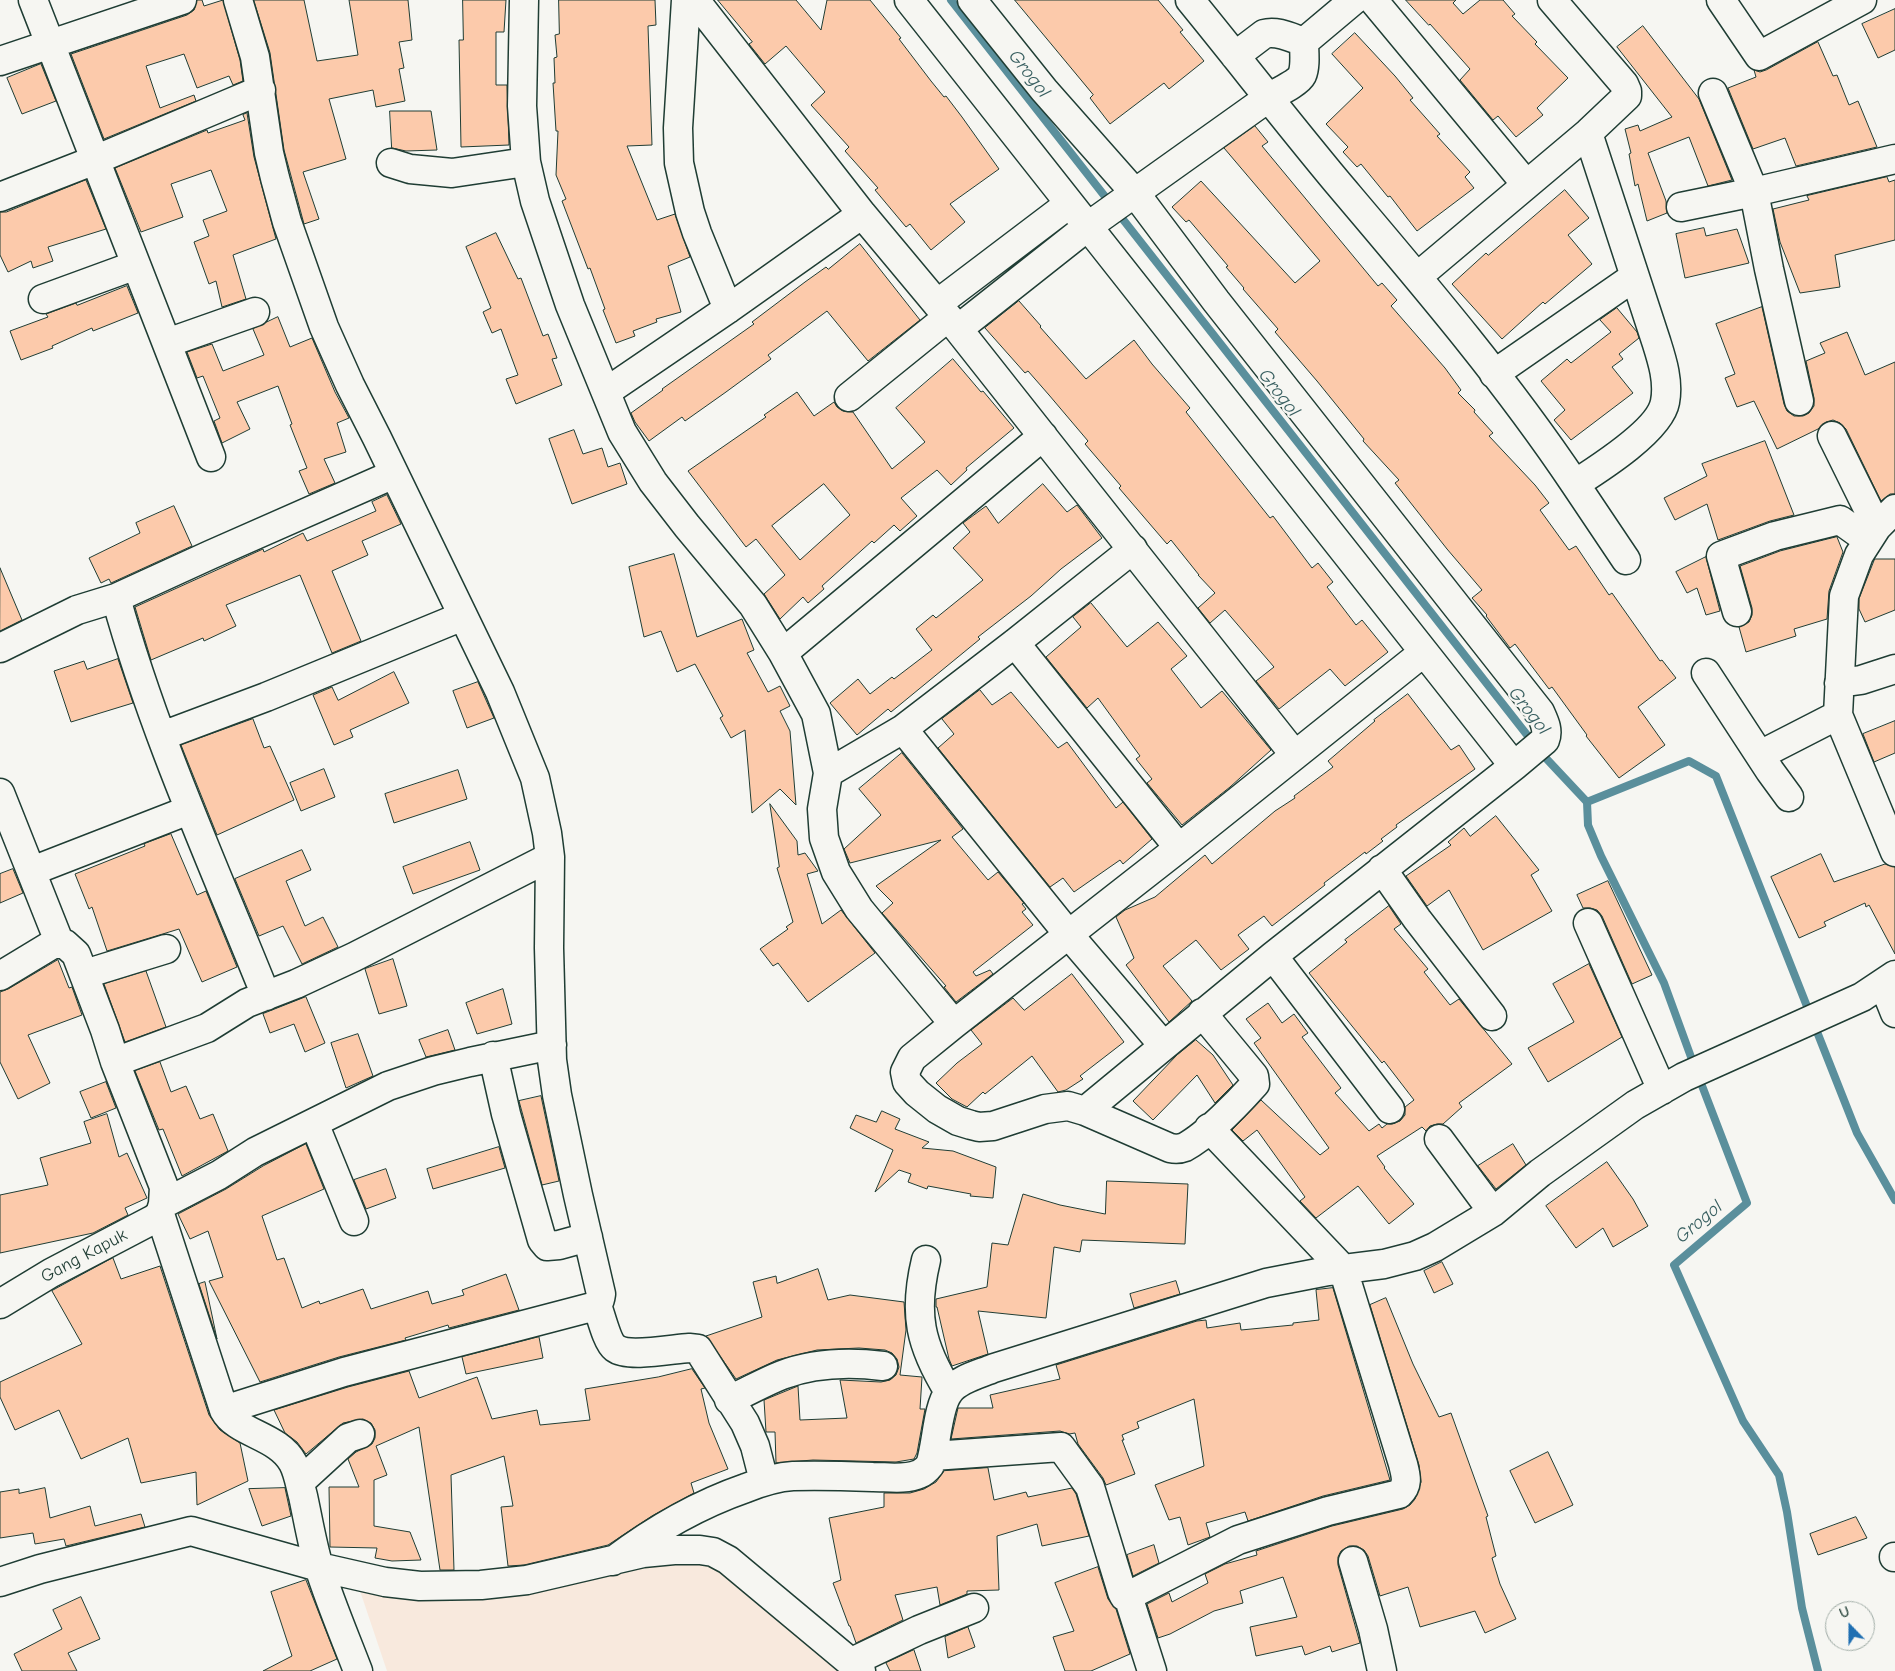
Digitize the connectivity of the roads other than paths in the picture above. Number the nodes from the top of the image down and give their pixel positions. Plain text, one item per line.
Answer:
1 (33, 0) edge
2 (182, 0) edge
3 (238, 0) edge
4 (524, 0) edge
5 (686, 0) edge
6 (695, 0) edge
7 (909, 0) edge
8 (972, 0) edge
9 (1190, 0) edge
10 (1354, 0) edge
11 (1372, 0) edge
12 (1552, 0) edge
13 (1721, 0) edge
14 (1862, 0) edge
15 (1304, 42) junction
16 (50, 44) junction
17 (1235, 56) junction
18 (0, 61) edge
19 (261, 90) junction
20 (1713, 93) dead end
21 (1268, 98) junction
22 (1588, 133) junction
23 (1895, 159) edge
24 (95, 160) junction
25 (526, 162) junction
26 (391, 163) dead end
27 (1526, 184) junction
28 (1754, 192) junction
29 (1132, 195) junction
30 (0, 197) edge
31 (1069, 204) junction
32 (1681, 207) dead end
33 (862, 214) junction
34 (1091, 224) junction
35 (136, 265) junction
36 (1417, 276) junction
37 (1634, 277) junction
38 (44, 299) dead end
39 (728, 309) junction
40 (255, 312) dead end
41 (948, 317) junction
42 (167, 343) junction
43 (1494, 374) junction
44 (606, 392) junction
45 (849, 397) dead end
46 (1799, 401) dead end
47 (1043, 436) junction
48 (1832, 436) dead end
49 (211, 457) dead end
50 (394, 474) junction
51 (1576, 484) junction
52 (1880, 525) edge
53 (1132, 549) junction
54 (1626, 560) dead end
55 (116, 598) junction
56 (1737, 612) dead end
57 (463, 616) junction
58 (1015, 643) junction
59 (0, 648) edge
60 (1424, 652) junction
61 (784, 653) junction
62 (1895, 669) edge
63 (1706, 673) dead end
64 (1839, 683) junction
65 (1838, 714) junction
66 (903, 729) junction
67 (162, 736) junction
68 (1294, 754) junction
69 (1530, 754) junction
70 (1760, 755) junction
71 (828, 773) junction
72 (0, 793) edge
73 (1789, 797) dead end
74 (190, 810) junction
75 (1893, 843) edge
76 (1179, 848) junction
77 (550, 857) junction
78 (1382, 869) junction
79 (32, 871) junction
80 (1588, 923) dead end
81 (1069, 935) junction
82 (60, 944) junction
83 (166, 949) dead end
84 (1273, 956) junction
85 (85, 974) junction
86 (0, 976) edge
87 (1889, 979) edge
88 (266, 996) junction
89 (1895, 1012) edge
90 (1202, 1013) junction
91 (1492, 1016) dead end
92 (954, 1024) junction
93 (552, 1045) junction
94 (1163, 1045) junction
95 (493, 1056) junction
96 (115, 1062) junction
97 (1673, 1083) junction
98 (1390, 1109) dead end
99 (1085, 1111) junction
100 (314, 1123) junction
101 (1209, 1128) junction
102 (1439, 1139) dead end
103 (162, 1209) junction
104 (1493, 1212) junction
105 (354, 1222) dead end
106 (588, 1237) junction
107 (926, 1260) dead end
108 (1343, 1269) junction
109 (0, 1304) edge
110 (597, 1305) junction
111 (883, 1366) dead end
112 (949, 1392) junction
113 (729, 1400) junction
114 (224, 1410) junction
115 (360, 1434) dead end
116 (933, 1456) junction
117 (764, 1481) junction
118 (300, 1482) junction
119 (613, 1561) junction
120 (1353, 1561) dead end
121 (319, 1567) junction
122 (0, 1582) edge
123 (1128, 1596) junction
124 (974, 1608) dead end
125 (857, 1667) edge
126 (358, 1671) edge
127 (1152, 1671) edge
128 (1382, 1671) edge

1 - 16 street
2 - 16 street
3 - 19 street
4 - 25 street
5 - 39 street
6 - 33 street
7 - 31 street
8 - 29 street
9 - 17 street
10 - 15 street
11 - 27 street
12 - 22 street
13 - 14 street
15 - 17 street
15 - 21 street
16 - 18 street
16 - 24 street
17 - 21 street
19 - 24 street
19 - 50 street
20 - 28 street
21 - 29 street
21 - 36 street
22 - 27 street
22 - 37 street
23 - 28 street
24 - 30 street
24 - 35 street
25 - 26 street
25 - 44 street
27 - 36 street
28 - 32 street
28 - 46 street
29 - 34 street
29 - 69 street
31 - 34 street
31 - 41 street
33 - 39 street
33 - 41 street
34 - 41 street
34 - 60 street
35 - 38 street
35 - 42 street
36 - 43 street
37 - 43 street
37 - 51 street
39 - 44 street
40 - 42 street
41 - 45 street
41 - 47 street
42 - 49 street
43 - 51 street
44 - 61 street
47 - 53 street
47 - 61 street
48 - 52 street
50 - 55 street
50 - 57 street
51 - 54 street
52 - 56 street
52 - 64 street
53 - 58 street
53 - 68 street
55 - 59 street
55 - 67 street
57 - 67 street
57 - 77 street
58 - 66 street
58 - 76 street
60 - 68 street
60 - 69 street
61 - 71 street
62 - 64 street
63 - 70 street
64 - 65 street
65 - 70 street
65 - 75 street
66 - 71 street
66 - 81 street
67 - 74 street
68 - 76 street
69 - 78 street
70 - 73 street
71 - 92 street
72 - 79 street
74 - 79 street
74 - 88 street
76 - 81 street
77 - 88 street
77 - 93 street
78 - 84 street
78 - 91 street
79 - 82 street
80 - 97 street
81 - 92 street
81 - 94 street
82 - 85 street
82 - 86 street
83 - 85 street
84 - 90 street
84 - 98 street
85 - 96 street
87 - 89 street
87 - 97 street
88 - 96 street
90 - 94 street
90 - 101 street
92 - 99 street
93 - 95 street, Gang Kapuk
93 - 106 street
94 - 99 street
95 - 100 street, Gang Kapuk
95 - 106 street
96 - 103 street
97 - 104 street
99 - 101 street
100 - 103 street, Gang Kapuk
100 - 105 street
101 - 108 street
102 - 104 street
103 - 109 street, Gang Kapuk
103 - 114 street
104 - 108 street
106 - 110 street
107 - 112 street
108 - 112 street
108 - 123 street
110 - 113 street
110 - 114 street
111 - 113 street
112 - 116 street
113 - 117 street
114 - 118 street
115 - 118 street
116 - 117 street
116 - 123 street
117 - 119 street
118 - 121 street
119 - 121 street
119 - 125 street
120 - 128 street
121 - 122 street
121 - 126 street
123 - 127 street
124 - 125 street

